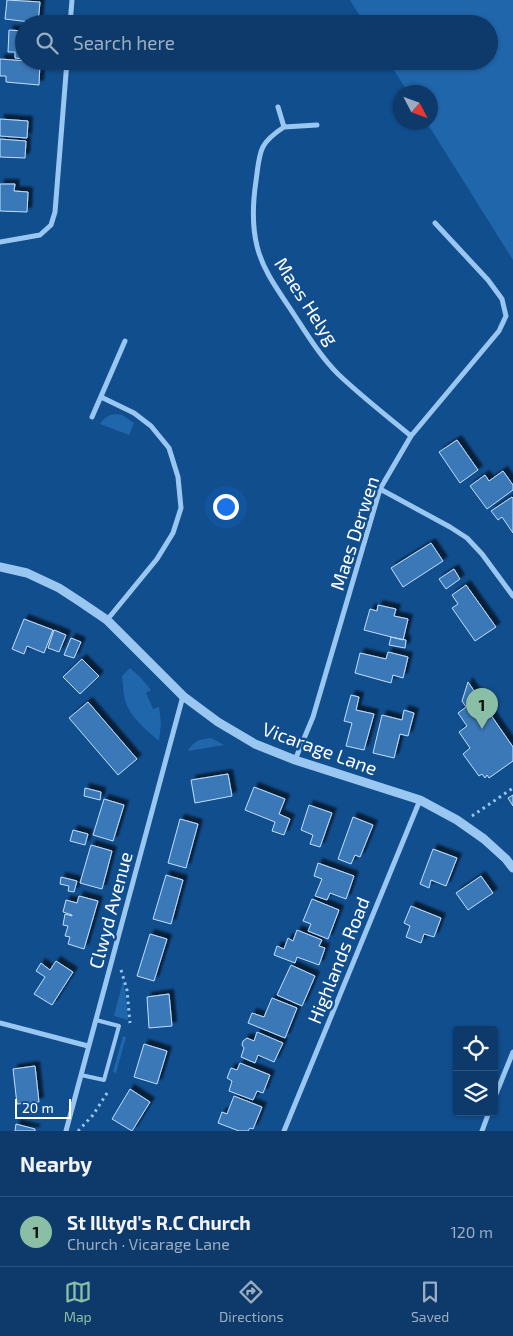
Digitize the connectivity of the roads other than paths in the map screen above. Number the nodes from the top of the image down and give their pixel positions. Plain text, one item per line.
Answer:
1 (72, 0) edge
2 (71, 15) edge
3 (66, 70) edge
4 (278, 107) dead end
5 (317, 126) dead end
6 (284, 127) junction
7 (435, 223) dead end
8 (0, 242) edge
9 (125, 341) dead end
10 (101, 397) junction
11 (92, 417) dead end
12 (411, 436) junction
13 (380, 489) junction
14 (0, 567) edge
15 (513, 596) edge
16 (107, 620) junction
17 (183, 696) junction
18 (295, 760) junction
19 (420, 800) junction
20 (513, 868) edge
21 (96, 1020) junction
22 (0, 1023) edge
23 (88, 1046) junction
24 (513, 1052) edge
25 (81, 1075) junction
26 (498, 1089) edge
27 (488, 1116) edge
28 (66, 1131) edge
29 (284, 1131) edge
30 (482, 1131) edge

1 - 2 street
3 - 8 street
4 - 6 street
5 - 6 street
6 - 12 street, Maes Helyg
7 - 12 street, Maes Derwen
9 - 10 street
10 - 11 street
10 - 16 street
12 - 13 street, Maes Derwen
13 - 15 street
13 - 18 street, Maes Derwen
14 - 16 street, Vicarage Lane
16 - 17 street, Vicarage Lane
17 - 18 street, Vicarage Lane
17 - 21 street, Clwyd Avenue
18 - 19 street, Vicarage Lane
19 - 20 street, Vicarage Lane
19 - 29 street, Highlands Road
21 - 23 street, Clwyd Avenue
21 - 25 lane
22 - 23 street
23 - 25 street, Clwyd Avenue
24 - 26 street
25 - 28 street, Clwyd Avenue
27 - 30 street

